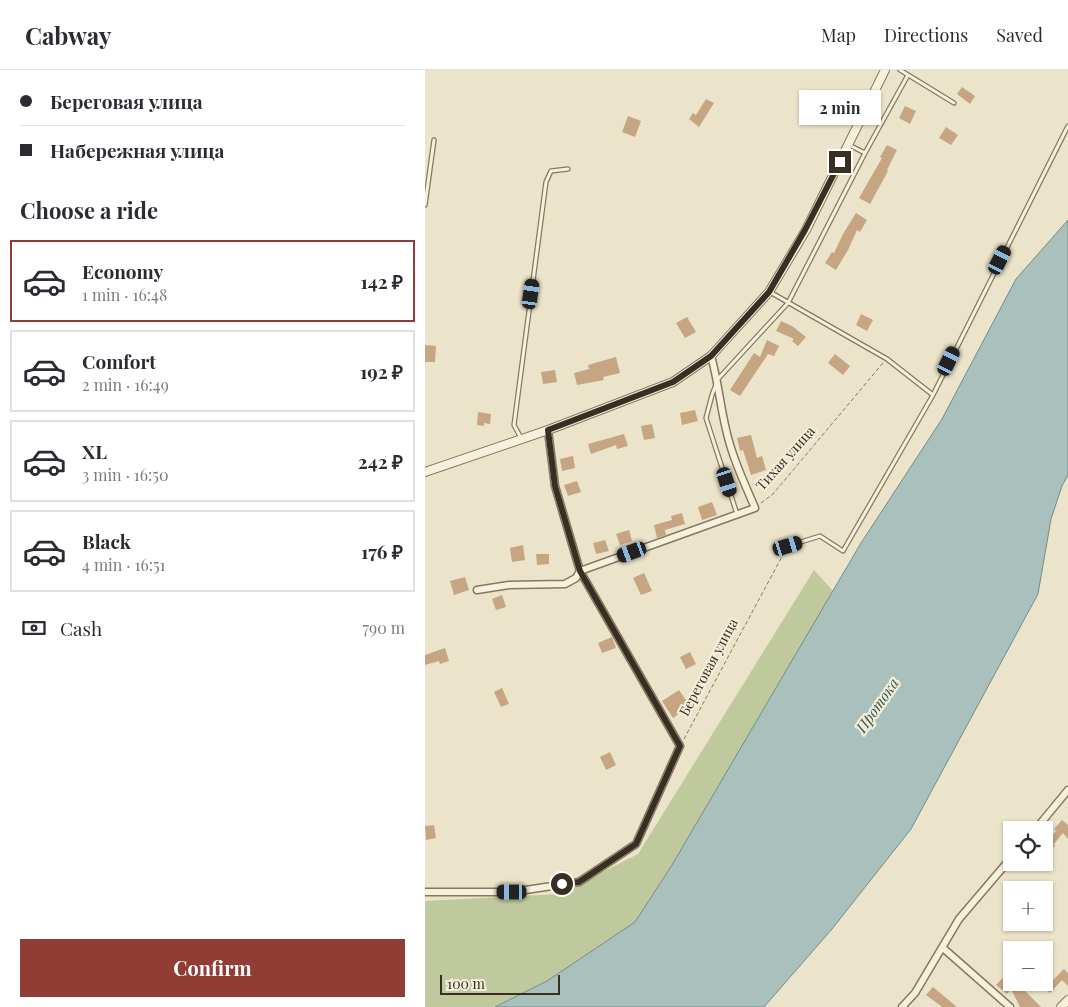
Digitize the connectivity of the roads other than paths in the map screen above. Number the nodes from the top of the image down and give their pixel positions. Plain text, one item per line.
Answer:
1 (885, 70) edge
2 (900, 70) edge
3 (908, 75) junction
4 (954, 103) dead end
5 (1068, 126) edge
6 (434, 140) dead end
7 (848, 145) junction
8 (865, 153) junction
9 (568, 169) dead end
10 (425, 205) edge
11 (769, 292) junction
12 (788, 303) junction
13 (711, 356) junction
14 (718, 379) junction
15 (933, 394) junction
16 (548, 430) junction
17 (521, 439) junction
18 (425, 472) edge
19 (737, 514) junction
20 (788, 546) road end
21 (580, 571) junction
22 (477, 590) dead end
23 (1067, 795) edge
24 (1043, 821) edge
25 (1003, 867) edge
26 (425, 892) edge
27 (943, 948) junction
28 (1068, 1000) edge
29 (902, 1007) edge
30 (1009, 1007) edge
31 (1061, 1007) edge

1 - 7 street
2 - 3 lane
3 - 4 lane
3 - 8 lane
5 - 15 lane
6 - 10 lane
7 - 8 lane
7 - 11 street
8 - 12 lane
9 - 17 lane
11 - 12 lane
11 - 13 street
12 - 14 lane
12 - 15 lane
13 - 14 street
13 - 16 street
14 - 19 lane
14 - 19 street, Тихая улица
15 - 20 lane
16 - 17 street
16 - 21 street
17 - 18 street
19 - 21 street, Тихая улица
21 - 22 street, Тихая улица
21 - 26 street
23 - 24 street
25 - 27 street
27 - 29 street
27 - 30 street
28 - 31 street

